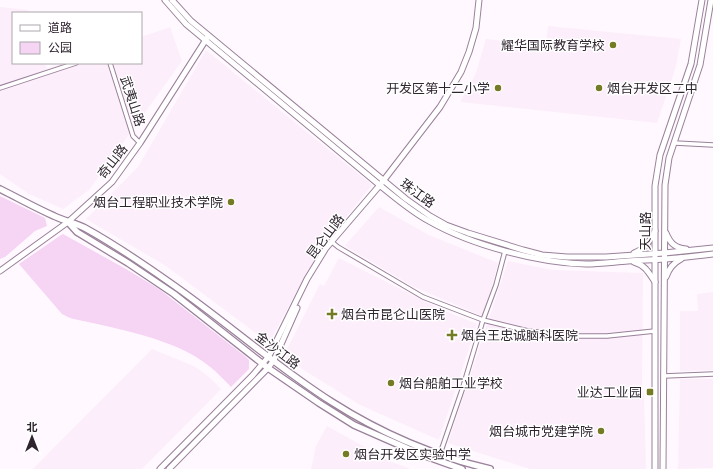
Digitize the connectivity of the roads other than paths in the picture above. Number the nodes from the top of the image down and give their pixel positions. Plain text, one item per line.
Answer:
1 (165, 0) edge
2 (172, 0) edge
3 (479, 0) edge
4 (482, 0) edge
5 (702, 0) edge
6 (711, 0) edge
7 (207, 38) junction
8 (73, 64) edge
9 (110, 64) edge
10 (0, 88) edge
11 (140, 143) junction
12 (674, 143) junction
13 (713, 145) edge
14 (385, 182) junction
15 (381, 186) junction
16 (0, 189) edge
17 (68, 222) junction
18 (656, 228) junction
19 (665, 228) junction
20 (332, 242) junction
21 (713, 248) edge
22 (699, 250) junction
23 (505, 251) junction
24 (664, 253) junction
25 (656, 254) junction
26 (713, 254) edge
27 (686, 257) junction
28 (629, 258) junction
29 (664, 259) junction
30 (655, 260) junction
31 (0, 271) edge
32 (664, 281) junction
33 (655, 282) junction
34 (483, 320) junction
35 (655, 331) junction
36 (271, 358) junction
37 (266, 365) junction
38 (713, 374) edge
39 (664, 376) junction
40 (440, 454) junction
41 (160, 469) edge
42 (169, 469) edge
43 (462, 469) edge
44 (490, 469) edge
45 (655, 469) edge
46 (663, 469) edge

1 - 7 street
2 - 7 street, 珠江路
3 - 14 street, 昆仑山路
4 - 14 street, 昆仑山路
5 - 18 street, 天山路
6 - 12 street, 天山路
7 - 11 street, 奇山路
7 - 14 street, 珠江路
7 - 15 street
8 - 10 street
9 - 11 street, 武夷山路
11 - 17 street, 奇山路
12 - 13 street
12 - 19 street, 天山路
14 - 15 street, 昆仑山路
14 - 28 street, 珠江路
15 - 20 street, 昆仑山路
15 - 23 street
15 - 36 street, 昆仑山路
16 - 17 main road, 金沙江路
17 - 31 street, 奇山路
17 - 36 main road, 金沙江路
17 - 37 main road, 金沙江路
18 - 25 street, 天山路
18 - 28 street
19 - 22 street
19 - 24 street, 天山路
20 - 34 street
20 - 36 street, 昆仑山路
21 - 22 street, 珠江路
22 - 24 street, 珠江路
23 - 28 street
23 - 34 street
24 - 25 street, 珠江路
24 - 29 street, 天山路
25 - 28 street, 珠江路
25 - 30 street, 天山路
26 - 27 street
27 - 29 street
27 - 32 street
28 - 30 street
28 - 33 street
29 - 30 street
29 - 32 street, 天山路
30 - 33 street, 天山路
32 - 39 street, 天山路
33 - 35 street, 天山路
34 - 35 street
34 - 40 street
35 - 45 street, 天山路
36 - 37 street, 昆仑山路
36 - 40 main road, 金沙江路
37 - 41 street, 昆仑山路
37 - 42 street, 昆仑山路
37 - 43 main road, 金沙江路
38 - 39 street
39 - 46 street, 天山路
40 - 44 main road, 金沙江路

